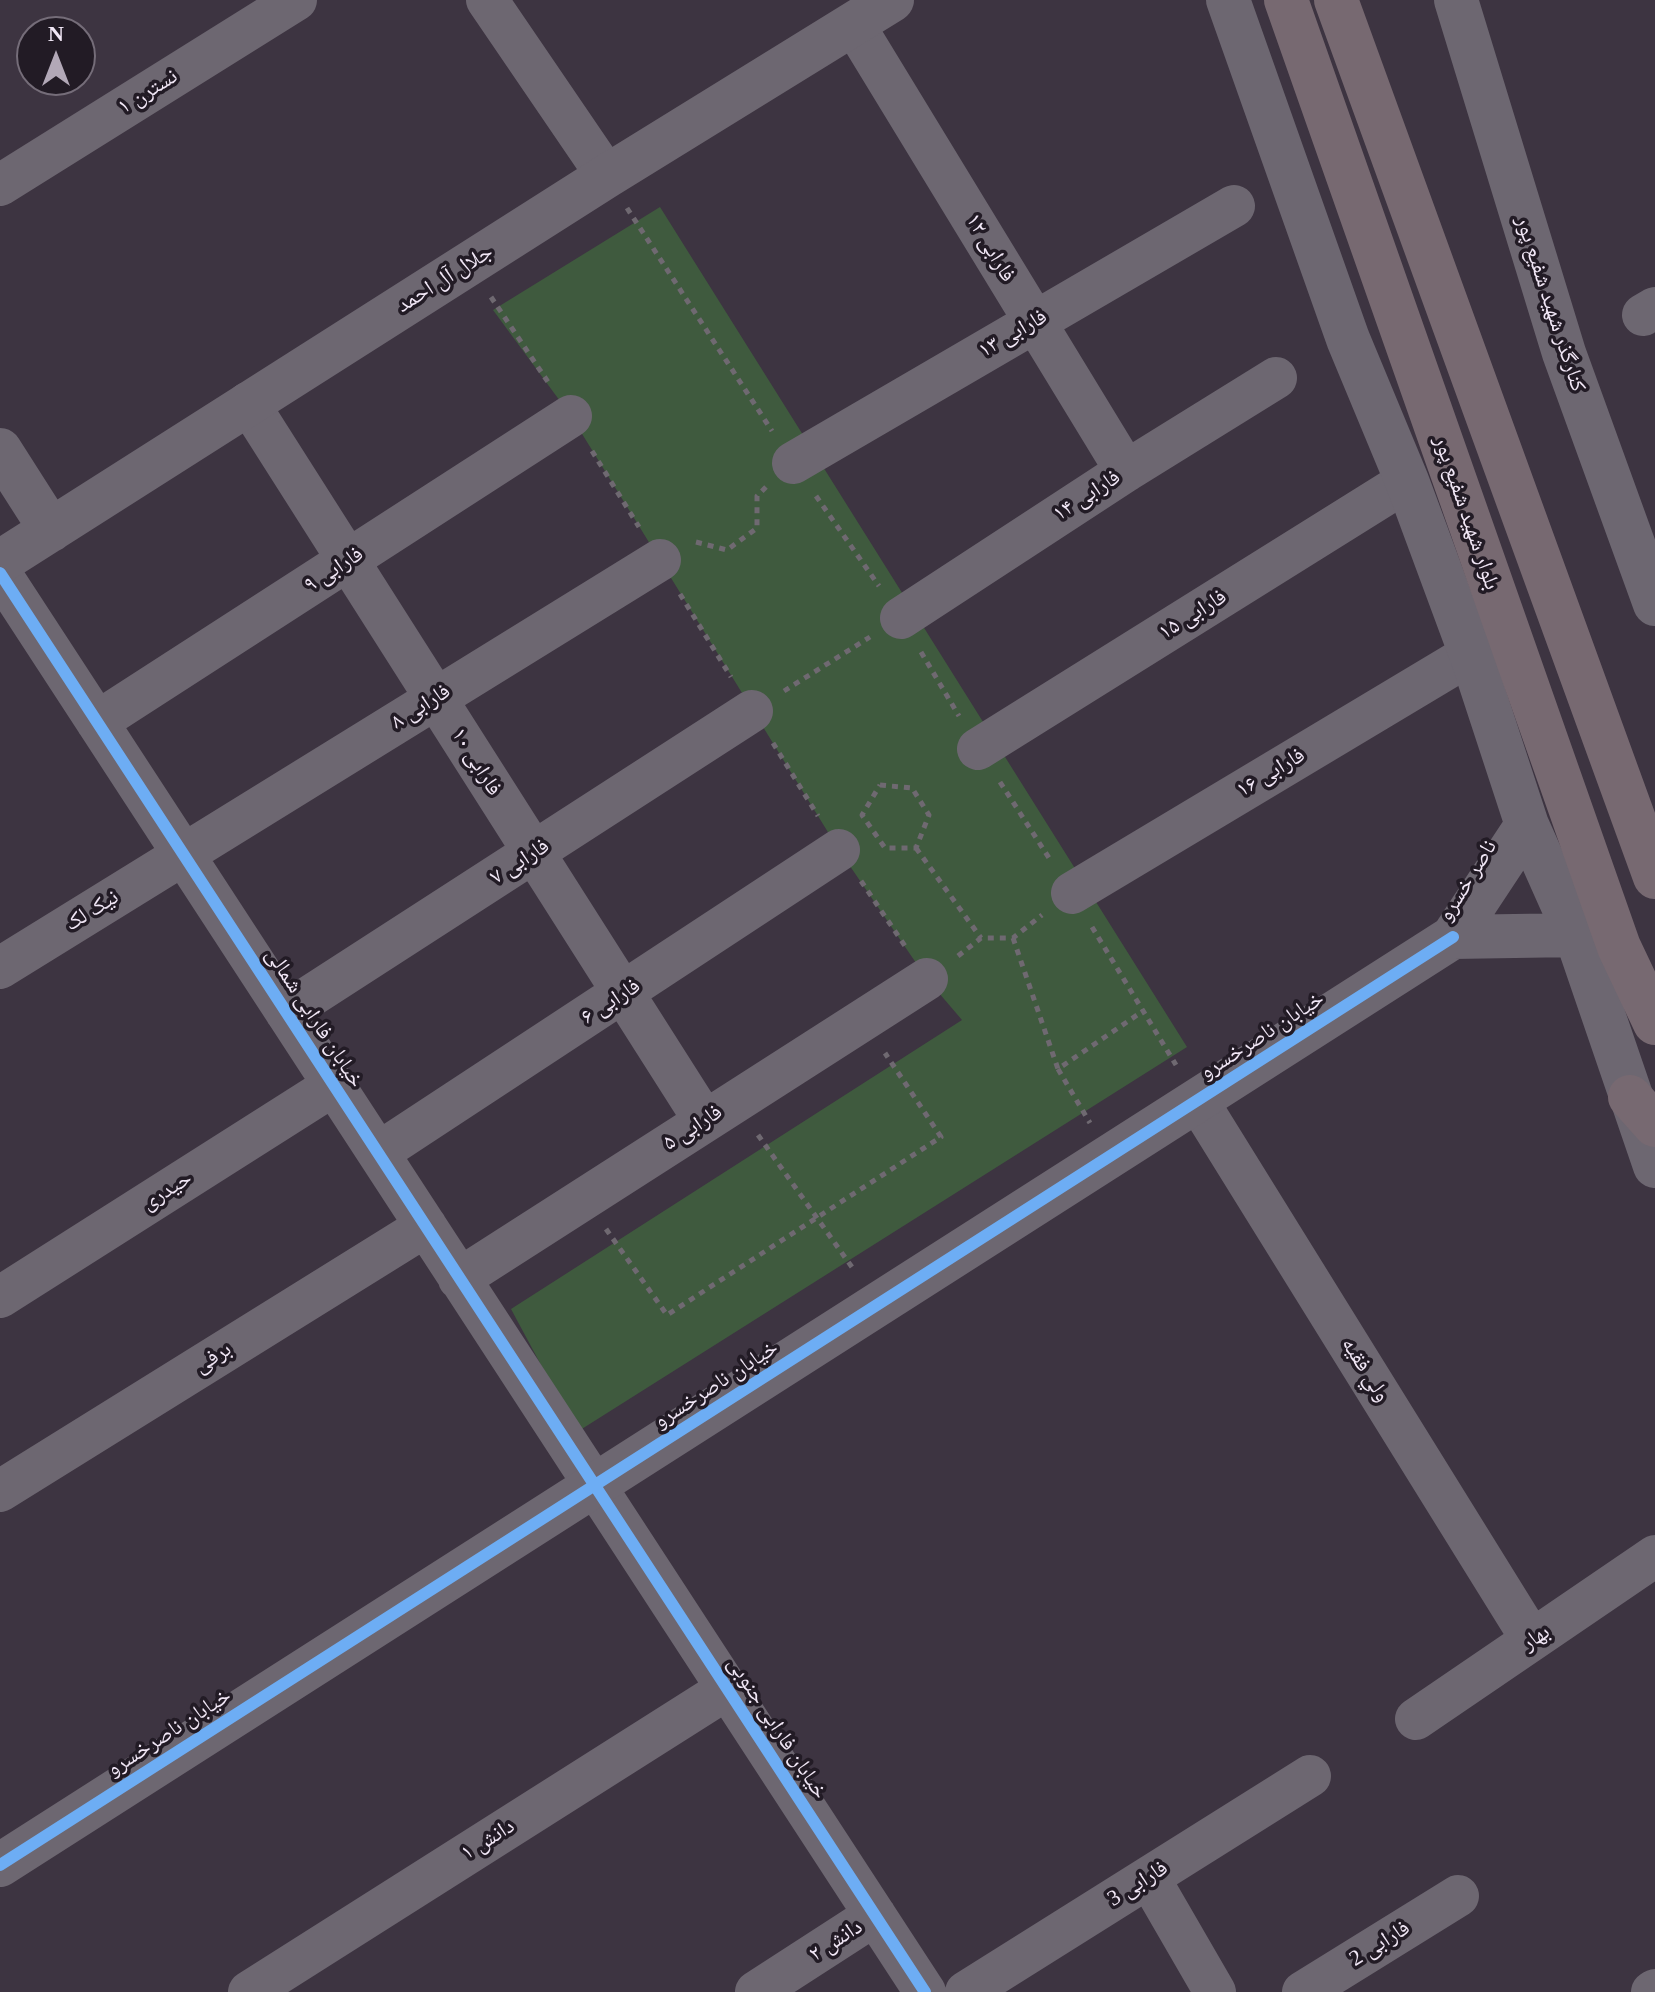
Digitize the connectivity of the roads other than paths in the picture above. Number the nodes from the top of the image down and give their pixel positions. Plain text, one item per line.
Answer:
1 (296, 0) edge
2 (487, 0) edge
3 (892, 0) edge
4 (1228, 0) edge
5 (1286, 0) edge
6 (1336, 0) edge
7 (1456, 0) edge
8 (854, 25) junction
9 (607, 176) junction
10 (0, 185) edge
11 (1234, 206) dead end
12 (1035, 322) junction
13 (1276, 378) dead end
14 (248, 403) junction
15 (571, 416) road end
16 (0, 450) edge
17 (793, 463) road end
18 (1126, 471) junction
19 (1407, 481) junction
20 (51, 530) junction
21 (660, 560) road end
22 (348, 561) junction
23 (0, 562) edge
24 (0, 573) edge
25 (1655, 604) edge
26 (901, 618) road end
27 (1471, 654) junction
28 (436, 698) junction
29 (752, 711) road end
30 (97, 722) junction
31 (978, 749) dead end
32 (1527, 825) junction
33 (839, 850) road end
34 (534, 853) junction
35 (184, 855) junction
36 (1655, 877) edge
37 (1072, 893) road end
38 (1576, 935) junction
39 (1453, 937) junction
40 (0, 968) edge
41 (927, 979) road end
42 (624, 994) junction
43 (286, 1012) junction
44 (1655, 1023) edge
45 (334, 1085) junction
46 (1197, 1100) junction
47 (720, 1111) junction
48 (1643, 1111) edge
49 (381, 1151) dead end
50 (1655, 1166) edge
51 (426, 1226) junction
52 (459, 1279) junction
53 (0, 1297) edge
54 (595, 1485) junction
55 (0, 1491) edge
56 (1655, 1556) edge
57 (1532, 1640) junction
58 (727, 1689) junction
59 (1416, 1719) dead end
60 (1310, 1776) dead end
61 (0, 1865) edge
62 (1149, 1878) junction
63 (1458, 1896) dead end
64 (875, 1915) junction
65 (249, 1992) edge
66 (756, 1992) edge
67 (925, 1992) edge
68 (966, 1992) edge
69 (1215, 1992) edge
70 (1303, 1992) edge

1 - 10 street, نسترن ۱
2 - 9 street
3 - 8 street, جلال آل احمد
4 - 19 street
5 - 44 main road, بلوار شهید شفیع پور
6 - 36 main road
7 - 25 street, کنارگذر شهید شفیع پور
8 - 9 street, جلال آل احمد
8 - 12 street, فارابی ۱۲
9 - 14 street, جلال آل احمد
11 - 12 street, فارابی ۱۳
12 - 17 street, فارابی ۱۳
12 - 18 street, فارابی ۱۲
13 - 18 street, فارابی ۱۴
14 - 20 street, جلال آل احمد
14 - 22 street, فارابی ۱۰
15 - 22 street, فارابی ۹
16 - 20 street
18 - 26 street, فارابی ۱۴
19 - 27 street
19 - 31 street, فارابی ۱۵
20 - 23 street, جلال آل احمد
21 - 28 street, فارابی ۸
22 - 28 street, فارابی ۱۰
22 - 30 street, فارابی ۹
24 - 30 street, خیابان فارابی شمالی
27 - 32 street
27 - 37 street, فارابی ۱۶
28 - 34 street, فارابی ۱۰
28 - 35 street, فارابی ۸
29 - 34 street, فارابی ۷
30 - 35 street, خیابان فارابی شمالی
32 - 38 street
32 - 39 street, ناصر خسرو
33 - 42 street, فارابی ۶
34 - 42 street, فارابی ۱۰
34 - 43 street, فارابی ۷
35 - 40 street, نیک لک
35 - 43 street, خیابان فارابی شمالی
38 - 39 street, ناصر خسرو
38 - 48 street
39 - 46 street, خیابان ناصرخسرو
41 - 47 street, فارابی ۵
42 - 47 street, فارابی ۱۰
42 - 49 street, فارابی ۶
43 - 45 street, خیابان فارابی شمالی
45 - 51 street, خیابان فارابی شمالی
45 - 53 street, حیدری
46 - 54 street, خیابان ناصرخسرو
46 - 57 street, ولي فقيه
47 - 52 street, فارابی ۵
48 - 50 street
51 - 52 street, خیابان فارابی شمالی
51 - 55 street, برفی
52 - 54 street, خیابان فارابی شمالی
54 - 58 street, خیابان فارابی جنوبی
54 - 61 street, خیابان ناصرخسرو
56 - 57 street, بهار
57 - 59 street, بهار
58 - 64 street, خیابان فارابی جنوبی
58 - 65 street, دانش ۱
60 - 62 street, فارابی 3
62 - 68 street, فارابی 3
62 - 69 street
63 - 70 street, فارابی 2
64 - 66 street, دانش ۲
64 - 67 street, خیابان فارابی جنوبی

